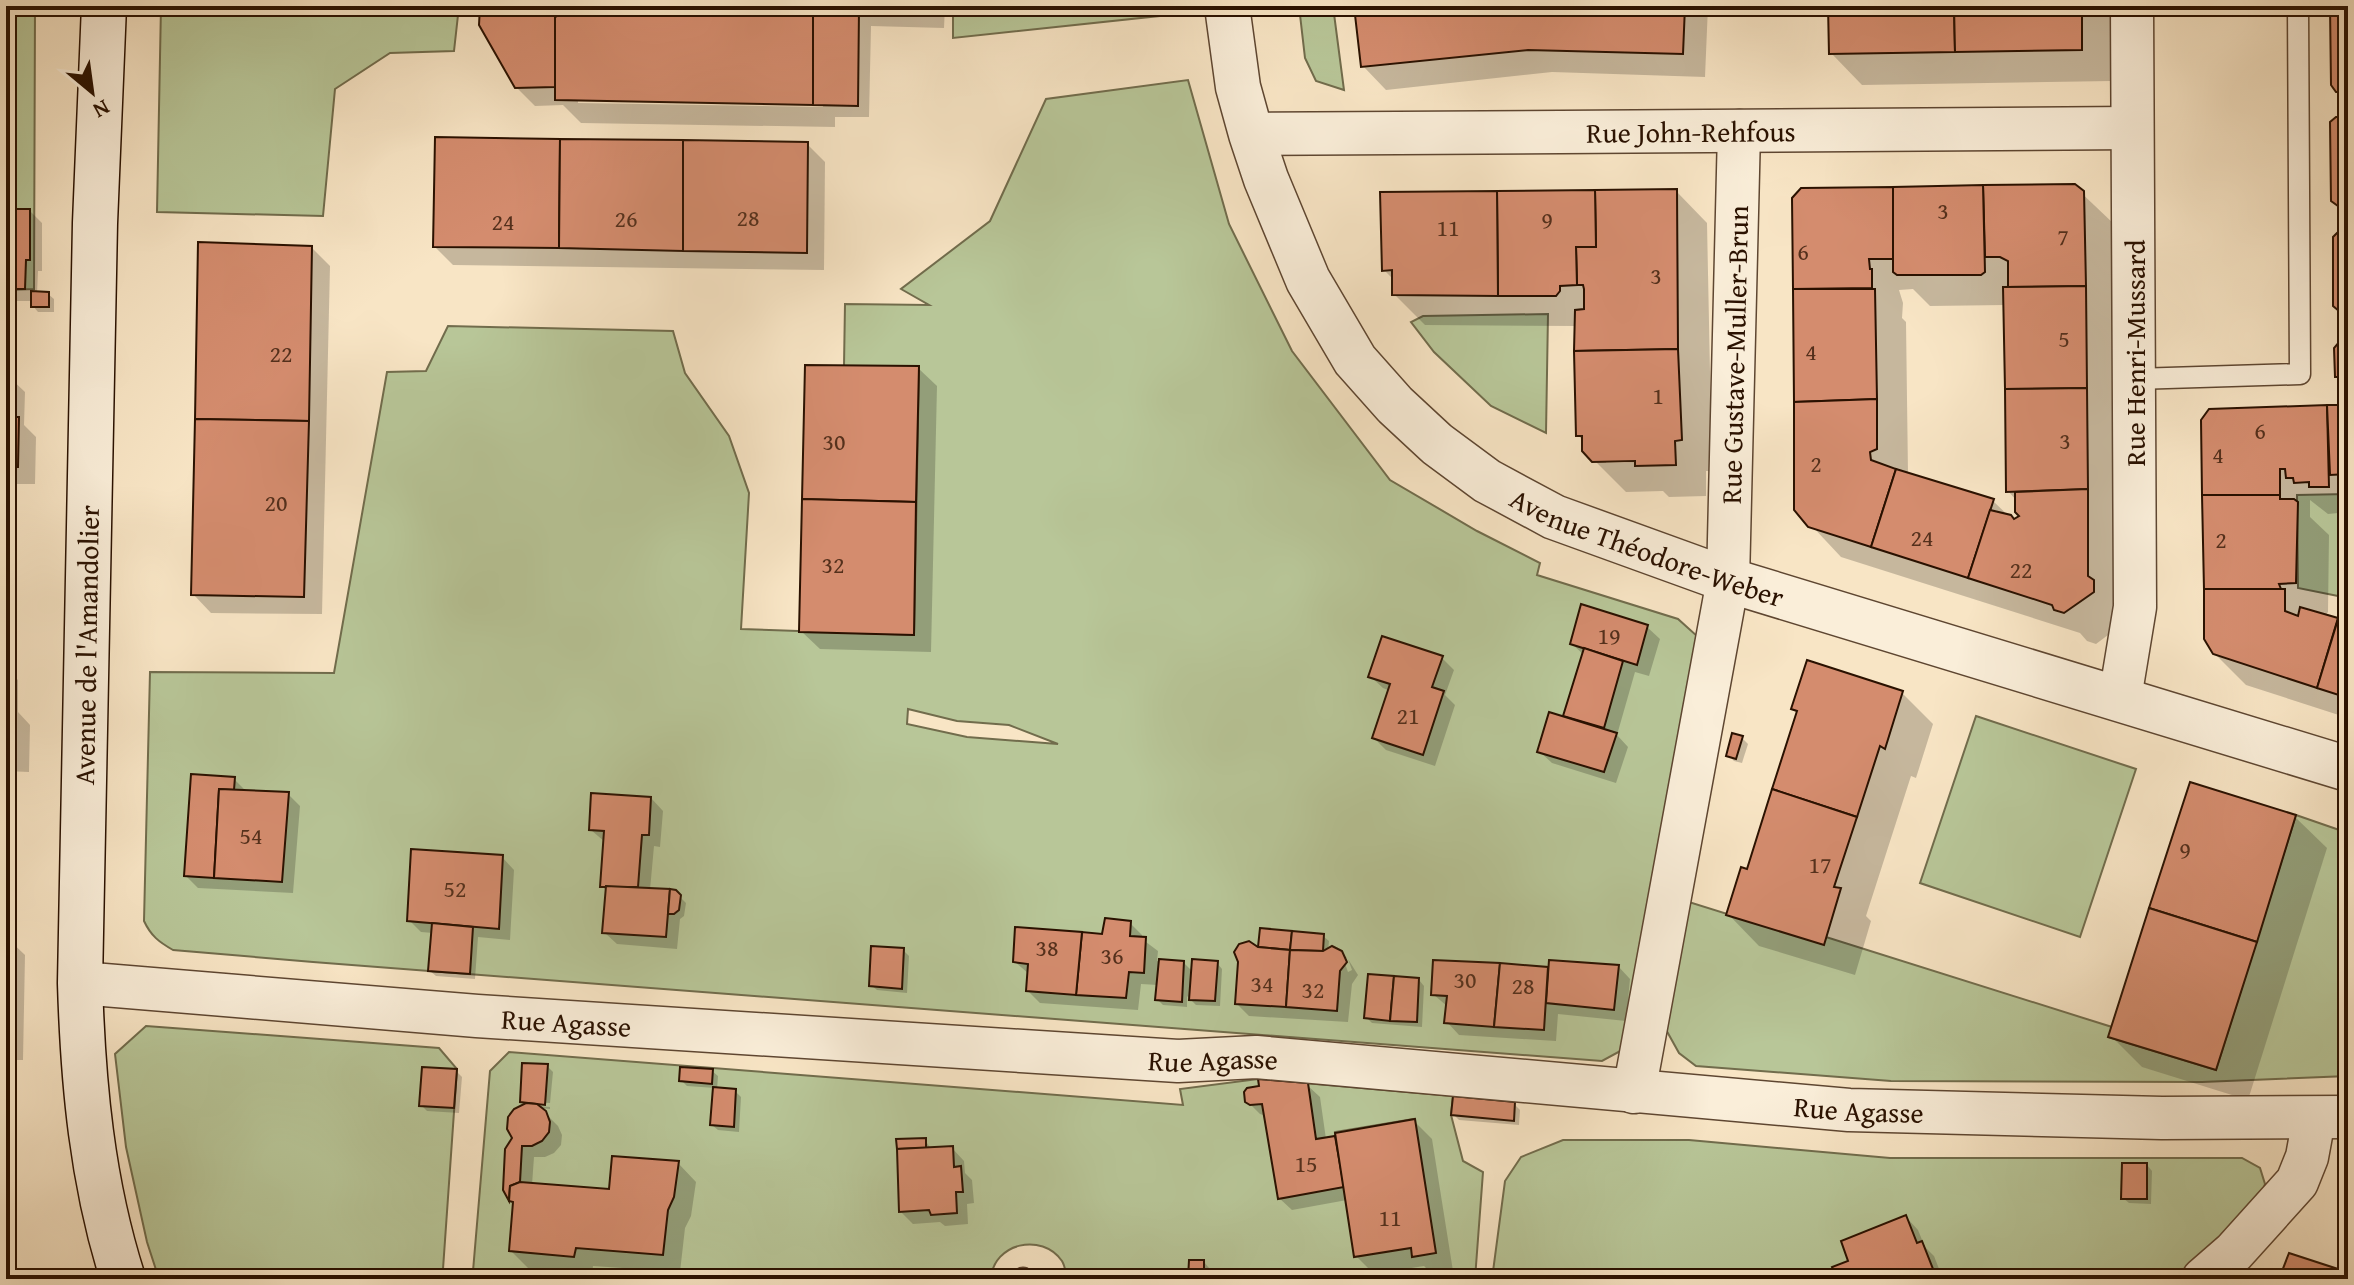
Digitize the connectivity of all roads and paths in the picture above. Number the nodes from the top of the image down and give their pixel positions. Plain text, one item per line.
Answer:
1 (104, 6) edge
2 (1227, 6) edge
3 (2132, 6) edge
4 (2298, 6) edge
5 (2132, 128) junction
6 (1739, 131) junction
7 (1251, 134) junction
8 (2135, 379) junction
9 (1728, 580) junction
10 (2120, 698) junction
11 (2348, 769) edge
12 (80, 983) junction
13 (1634, 1092) junction
14 (2331, 1118) edge
15 (123, 1279) edge
16 (2203, 1279) edge

1 - 12 street, Avenue de l'Amandolier
2 - 7 street, Avenue Théodore-Weber
3 - 5 street, Rue Henri-Mussard
4 - 8 lane
5 - 6 street, Rue John-Rehfous
5 - 8 street, Rue Henri-Mussard
6 - 7 street, Rue John-Rehfous
6 - 9 street, Rue Gustave-Muller-Brun
7 - 9 street, Avenue Théodore-Weber
8 - 10 street, Rue Henri-Mussard
9 - 10 street, Avenue Théodore-Weber
9 - 13 street, Rue Gustave-Muller-Brun
10 - 11 street, Avenue Théodore-Weber
12 - 13 street, Rue Agasse
12 - 15 street, Avenue de l'Amandolier
13 - 14 street, Rue Agasse
14 - 16 street

